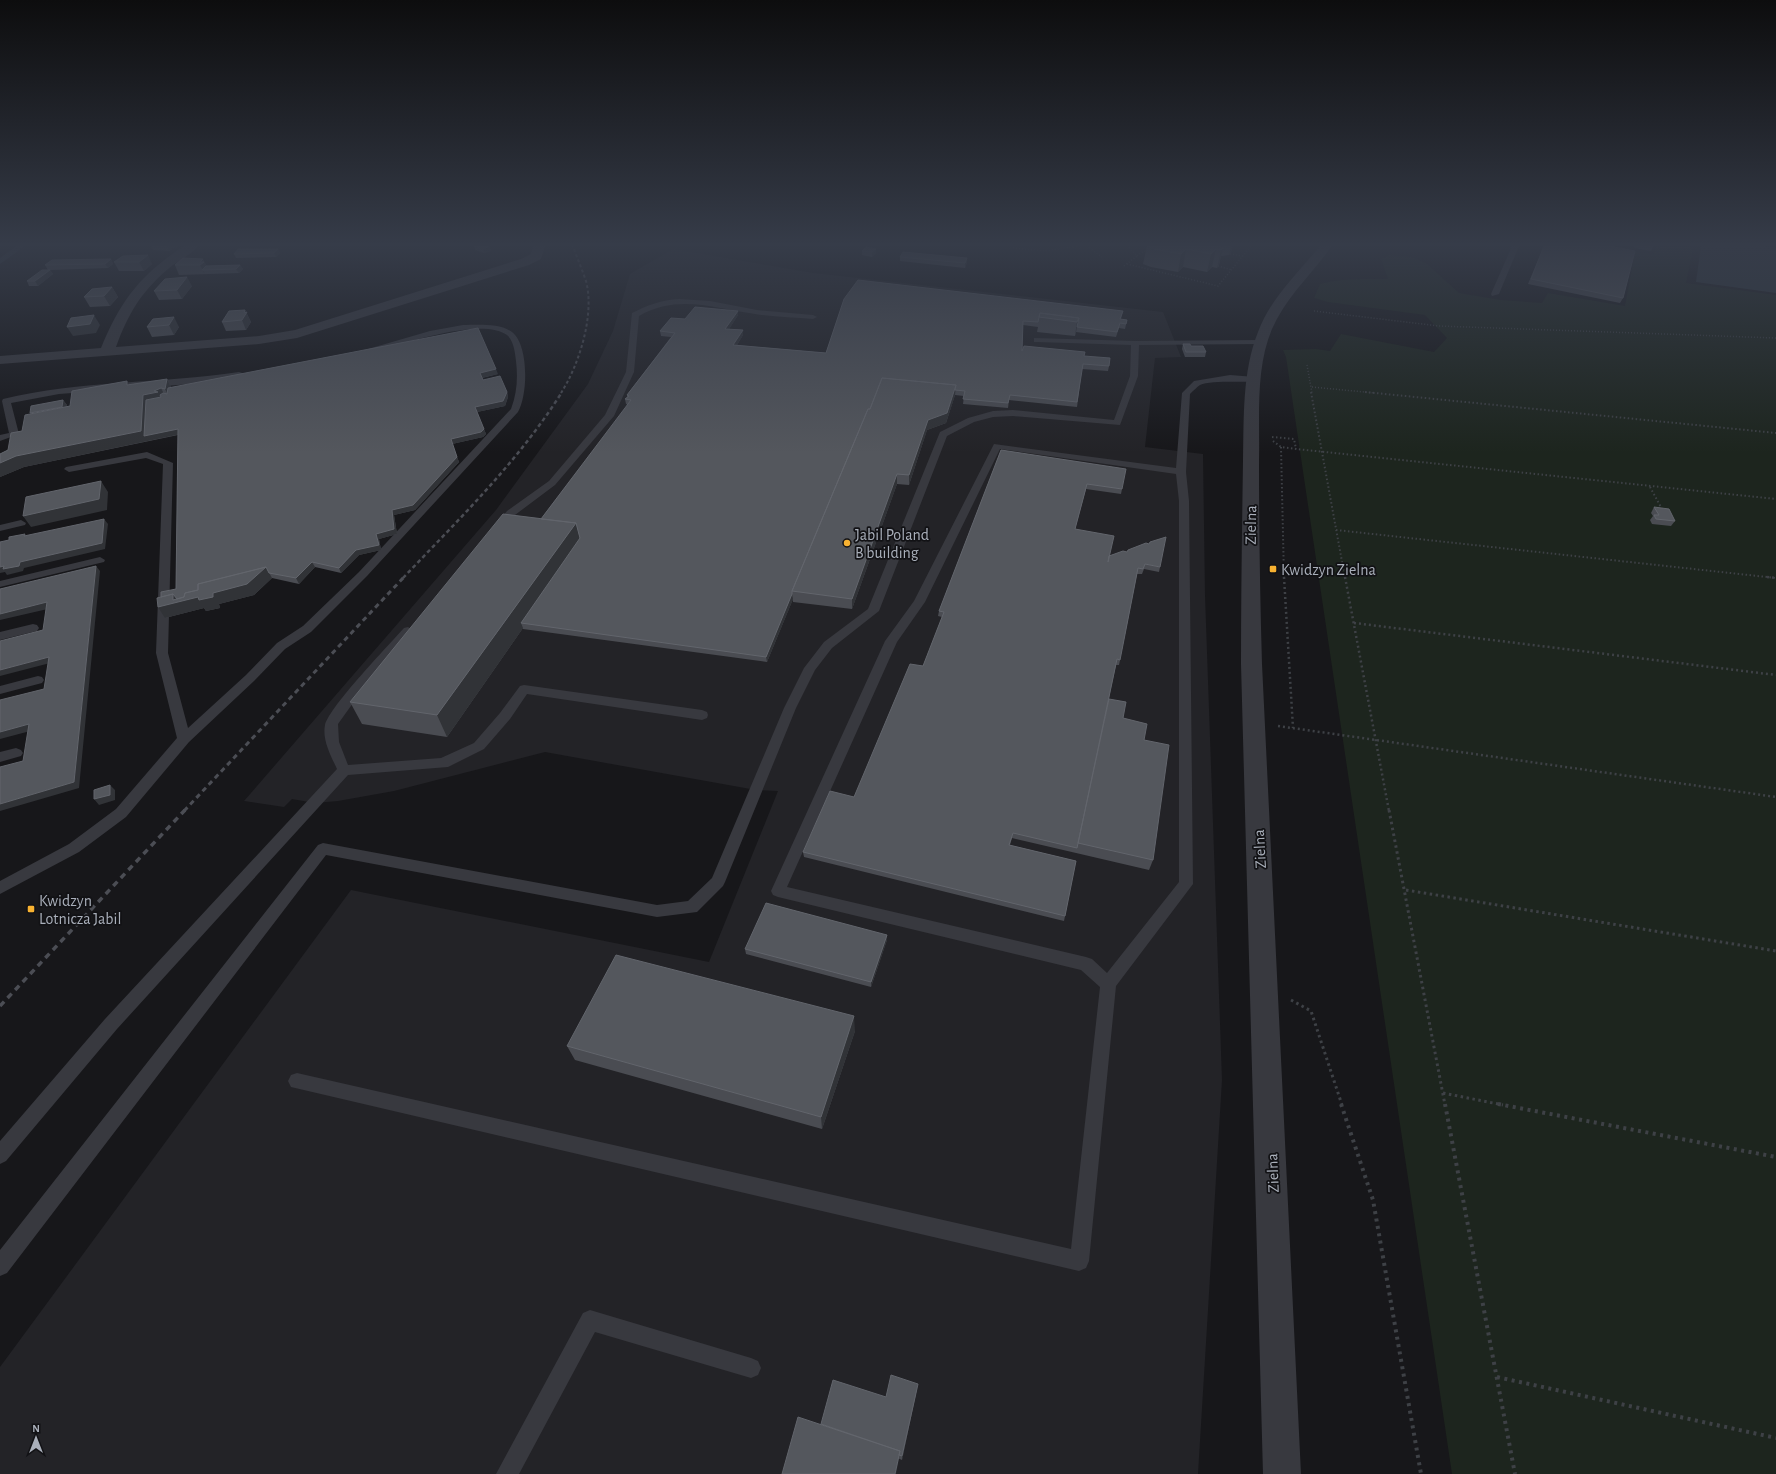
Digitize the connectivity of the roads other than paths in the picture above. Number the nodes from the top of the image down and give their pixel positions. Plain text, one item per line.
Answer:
1 (123, 315) edge
2 (358, 315) edge
3 (635, 315) edge
4 (788, 315) edge
5 (1274, 315) edge
6 (813, 317) dead end
7 (1037, 340) dead end
8 (1260, 342) junction
9 (1135, 343) junction
10 (107, 351) junction
11 (359, 352) edge
12 (0, 360) edge
13 (247, 373) edge
14 (1255, 380) junction
15 (0, 438) edge
16 (69, 469) dead end
17 (1181, 472) junction
18 (21, 523) dead end
19 (0, 528) edge
20 (490, 537) edge
21 (100, 560) dead end
22 (0, 584) edge
23 (416, 622) edge
24 (34, 628) dead end
25 (0, 636) edge
26 (38, 680) dead end
27 (0, 690) edge
28 (702, 715) dead end
29 (184, 738) junction
30 (16, 753) dead end
31 (0, 757) edge
32 (344, 770) junction
33 (0, 888) edge
34 (1108, 984) junction
35 (297, 1081) dead end
36 (0, 1155) edge
37 (0, 1266) edge
38 (752, 1368) dead end
39 (507, 1474) edge
40 (1282, 1474) edge

1 - 10 street
2 - 10 street
3 - 20 lane
4 - 6 lane
5 - 8 street, Zielna
7 - 9 lane
8 - 9 lane
8 - 14 street, Zielna
9 - 37 lane
10 - 12 street
11 - 29 lane
13 - 15 lane
14 - 17 lane
14 - 40 street, Zielna
16 - 29 lane
17 - 34 lane
17 - 34 lane
18 - 19 lane
21 - 22 lane
23 - 32 lane
24 - 25 lane
26 - 27 lane
28 - 32 lane
29 - 33 lane
30 - 31 lane
32 - 36 lane
34 - 35 lane
38 - 39 lane

